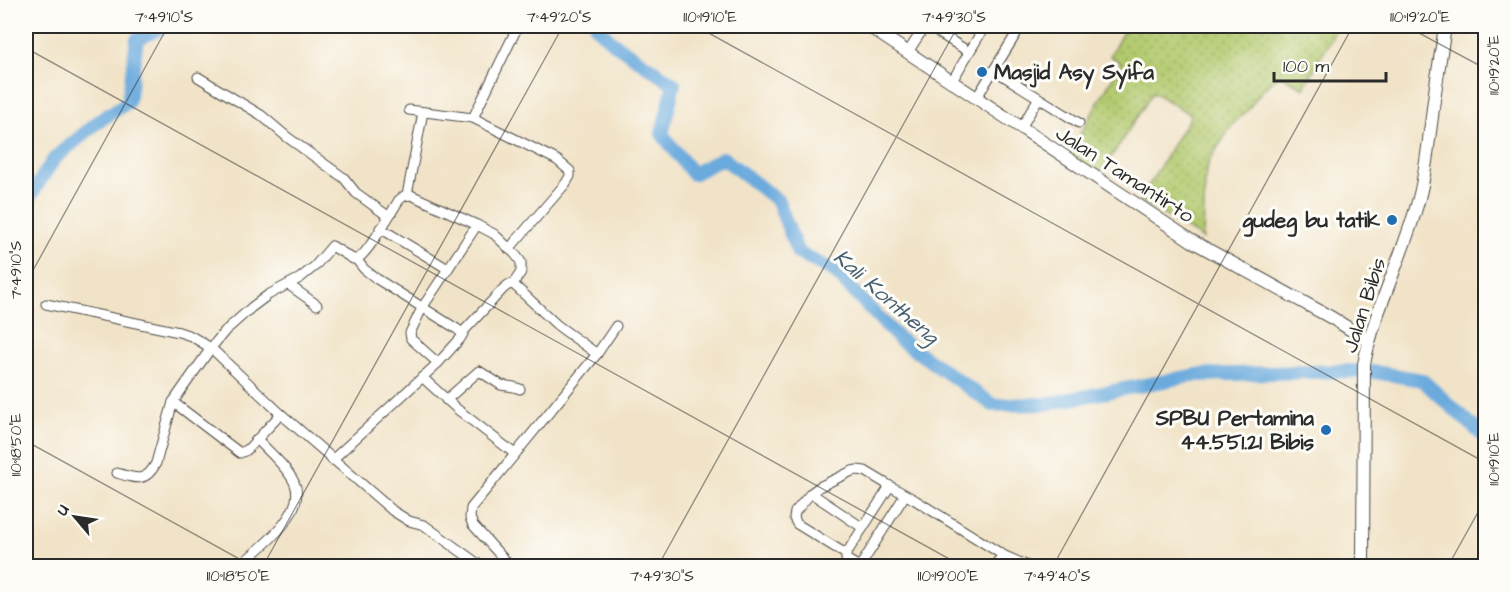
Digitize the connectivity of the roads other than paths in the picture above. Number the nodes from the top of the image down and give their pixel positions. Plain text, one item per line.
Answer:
1 (518, 26) edge
2 (868, 26) edge
3 (926, 26) edge
4 (986, 26) edge
5 (1010, 26) edge
6 (1445, 26) edge
7 (943, 29) edge
8 (908, 52) junction
9 (969, 52) junction
10 (1002, 75) dead end
11 (198, 77) dead end
12 (952, 81) junction
13 (977, 97) junction
14 (1038, 99) junction
15 (409, 110) dead end
16 (423, 112) junction
17 (473, 118) junction
18 (1078, 123) dead end
19 (1021, 128) junction
20 (407, 195) junction
21 (388, 216) junction
22 (477, 225) junction
23 (380, 228) junction
24 (509, 249) junction
25 (356, 260) junction
26 (448, 269) junction
27 (513, 284) junction
28 (289, 285) junction
29 (46, 304) dead end
30 (317, 305) dead end
31 (422, 308) junction
32 (616, 327) dead end
33 (462, 333) junction
34 (1369, 341) junction
35 (211, 348) junction
36 (597, 354) junction
37 (438, 363) junction
38 (422, 377) junction
39 (520, 389) dead end
40 (446, 400) junction
41 (173, 402) junction
42 (281, 414) junction
43 (257, 439) junction
44 (515, 454) junction
45 (332, 459) junction
46 (117, 473) dead end
47 (890, 486) junction
48 (811, 493) junction
49 (905, 495) junction
50 (863, 528) junction
51 (846, 554) junction
52 (1003, 555) junction
53 (239, 567) edge
54 (481, 567) edge
55 (510, 567) edge
56 (994, 567) edge
57 (1028, 567) edge
58 (1363, 567) edge

1 - 17 street
2 - 8 street, Jalan Tamantirto
3 - 7 street
3 - 8 street
4 - 9 street
5 - 13 street
6 - 34 street, Jalan Bibis
7 - 9 street
8 - 12 street, Jalan Tamantirto
9 - 12 street
10 - 14 street
11 - 21 street
12 - 13 street, Jalan Tamantirto
13 - 19 street, Jalan Tamantirto
14 - 18 street
14 - 19 street
15 - 16 street
16 - 17 street
16 - 20 street
17 - 24 street
19 - 34 street, Jalan Tamantirto
20 - 21 street
20 - 22 street
21 - 23 street
22 - 24 street
22 - 26 street
23 - 25 street
23 - 26 street
24 - 27 street
25 - 28 street
25 - 31 street
26 - 31 street
27 - 33 street
27 - 36 street
28 - 30 street
28 - 35 street
29 - 35 street
31 - 33 street
31 - 37 street
32 - 36 street
33 - 37 street
34 - 58 street, Jalan Bibis
35 - 41 street
35 - 42 street
36 - 44 street
37 - 38 street
38 - 40 street
38 - 45 street
39 - 40 street
40 - 44 street
41 - 43 street
41 - 46 street
42 - 43 street
42 - 45 street
43 - 53 street
44 - 55 street
45 - 54 street
47 - 48 street
47 - 49 street
47 - 50 street
48 - 50 street
48 - 51 street
49 - 51 street
49 - 52 street
50 - 51 street
52 - 56 street
52 - 57 street

